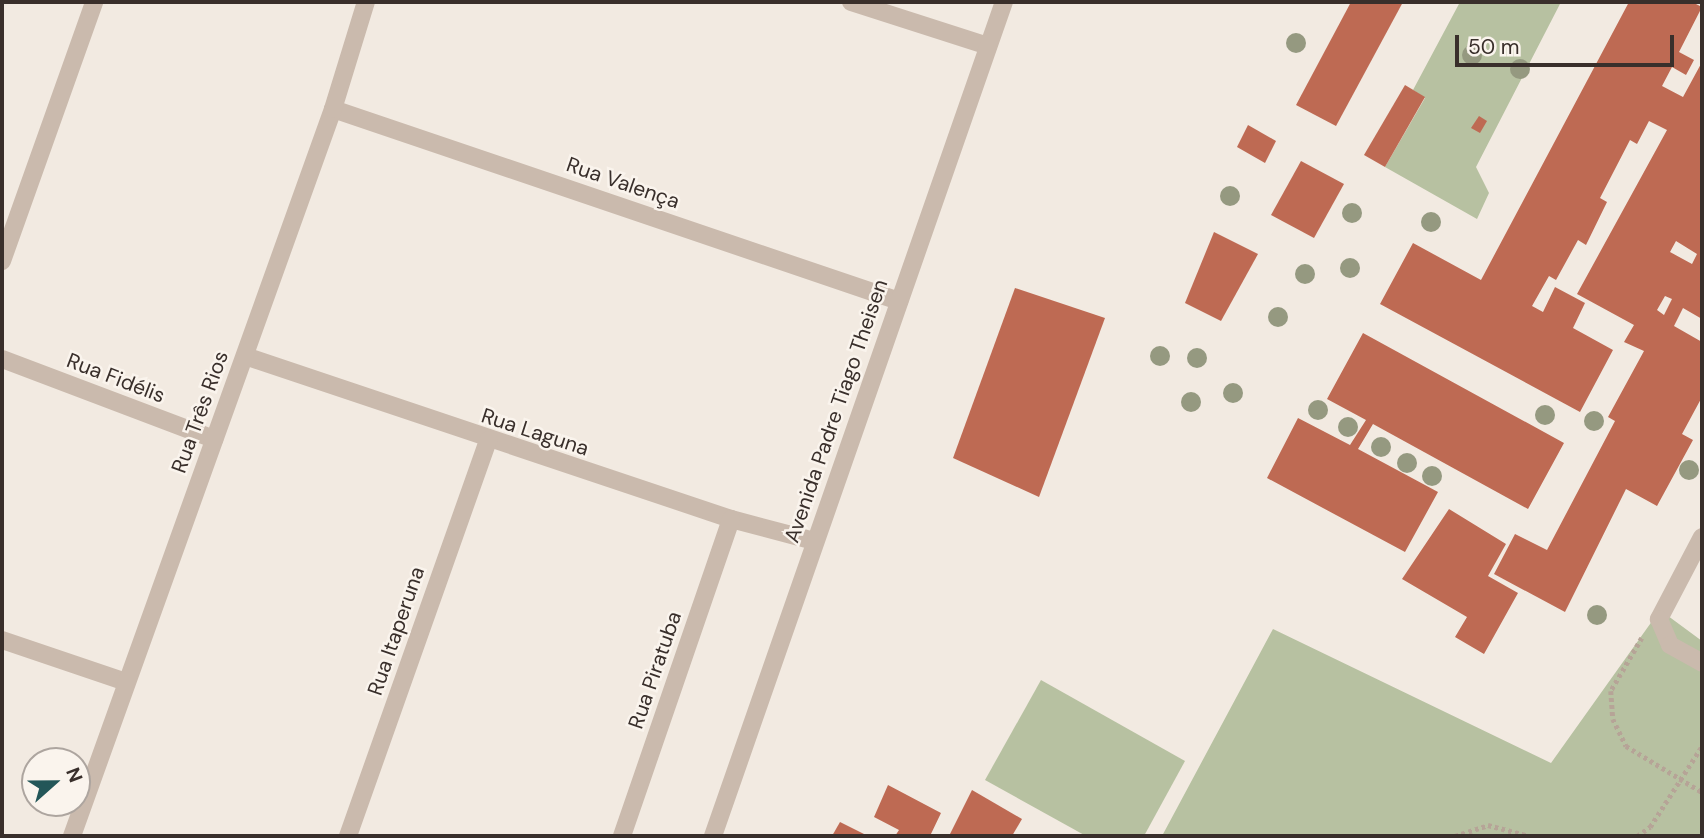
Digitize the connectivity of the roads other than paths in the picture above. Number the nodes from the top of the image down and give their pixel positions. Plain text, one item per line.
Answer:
1 (94, 2) edge
2 (366, 2) edge
3 (851, 2) edge
4 (1004, 2) edge
5 (988, 46) junction
6 (333, 109) junction
7 (2, 261) edge
8 (899, 301) junction
9 (245, 356) junction
10 (2, 359) edge
11 (214, 439) junction
12 (488, 440) junction
13 (731, 519) junction
14 (1702, 537) edge
15 (814, 541) junction
16 (2, 640) edge
17 (1702, 663) edge
18 (126, 682) junction
19 (72, 836) edge
20 (348, 836) edge
21 (622, 836) edge
22 (713, 836) edge

1 - 7 street
2 - 6 street, Rua Três Rios
3 - 5 street
4 - 5 street, Avenida Padre Tiago Theisen
5 - 8 street, Avenida Padre Tiago Theisen
6 - 8 street, Rua Valença
6 - 9 street, Rua Três Rios
8 - 15 street, Avenida Padre Tiago Theisen
9 - 11 street, Rua Três Rios
9 - 12 street, Rua Laguna
10 - 11 street, Rua Fidélis
11 - 18 street, Rua Três Rios
12 - 13 street, Rua Laguna
12 - 20 street, Rua Itaperuna
13 - 15 street, Rua Laguna
13 - 21 street, Rua Piratuba
14 - 17 street
15 - 22 street, Avenida Padre Tiago Theisen
16 - 18 street
18 - 19 street, Rua Três Rios

